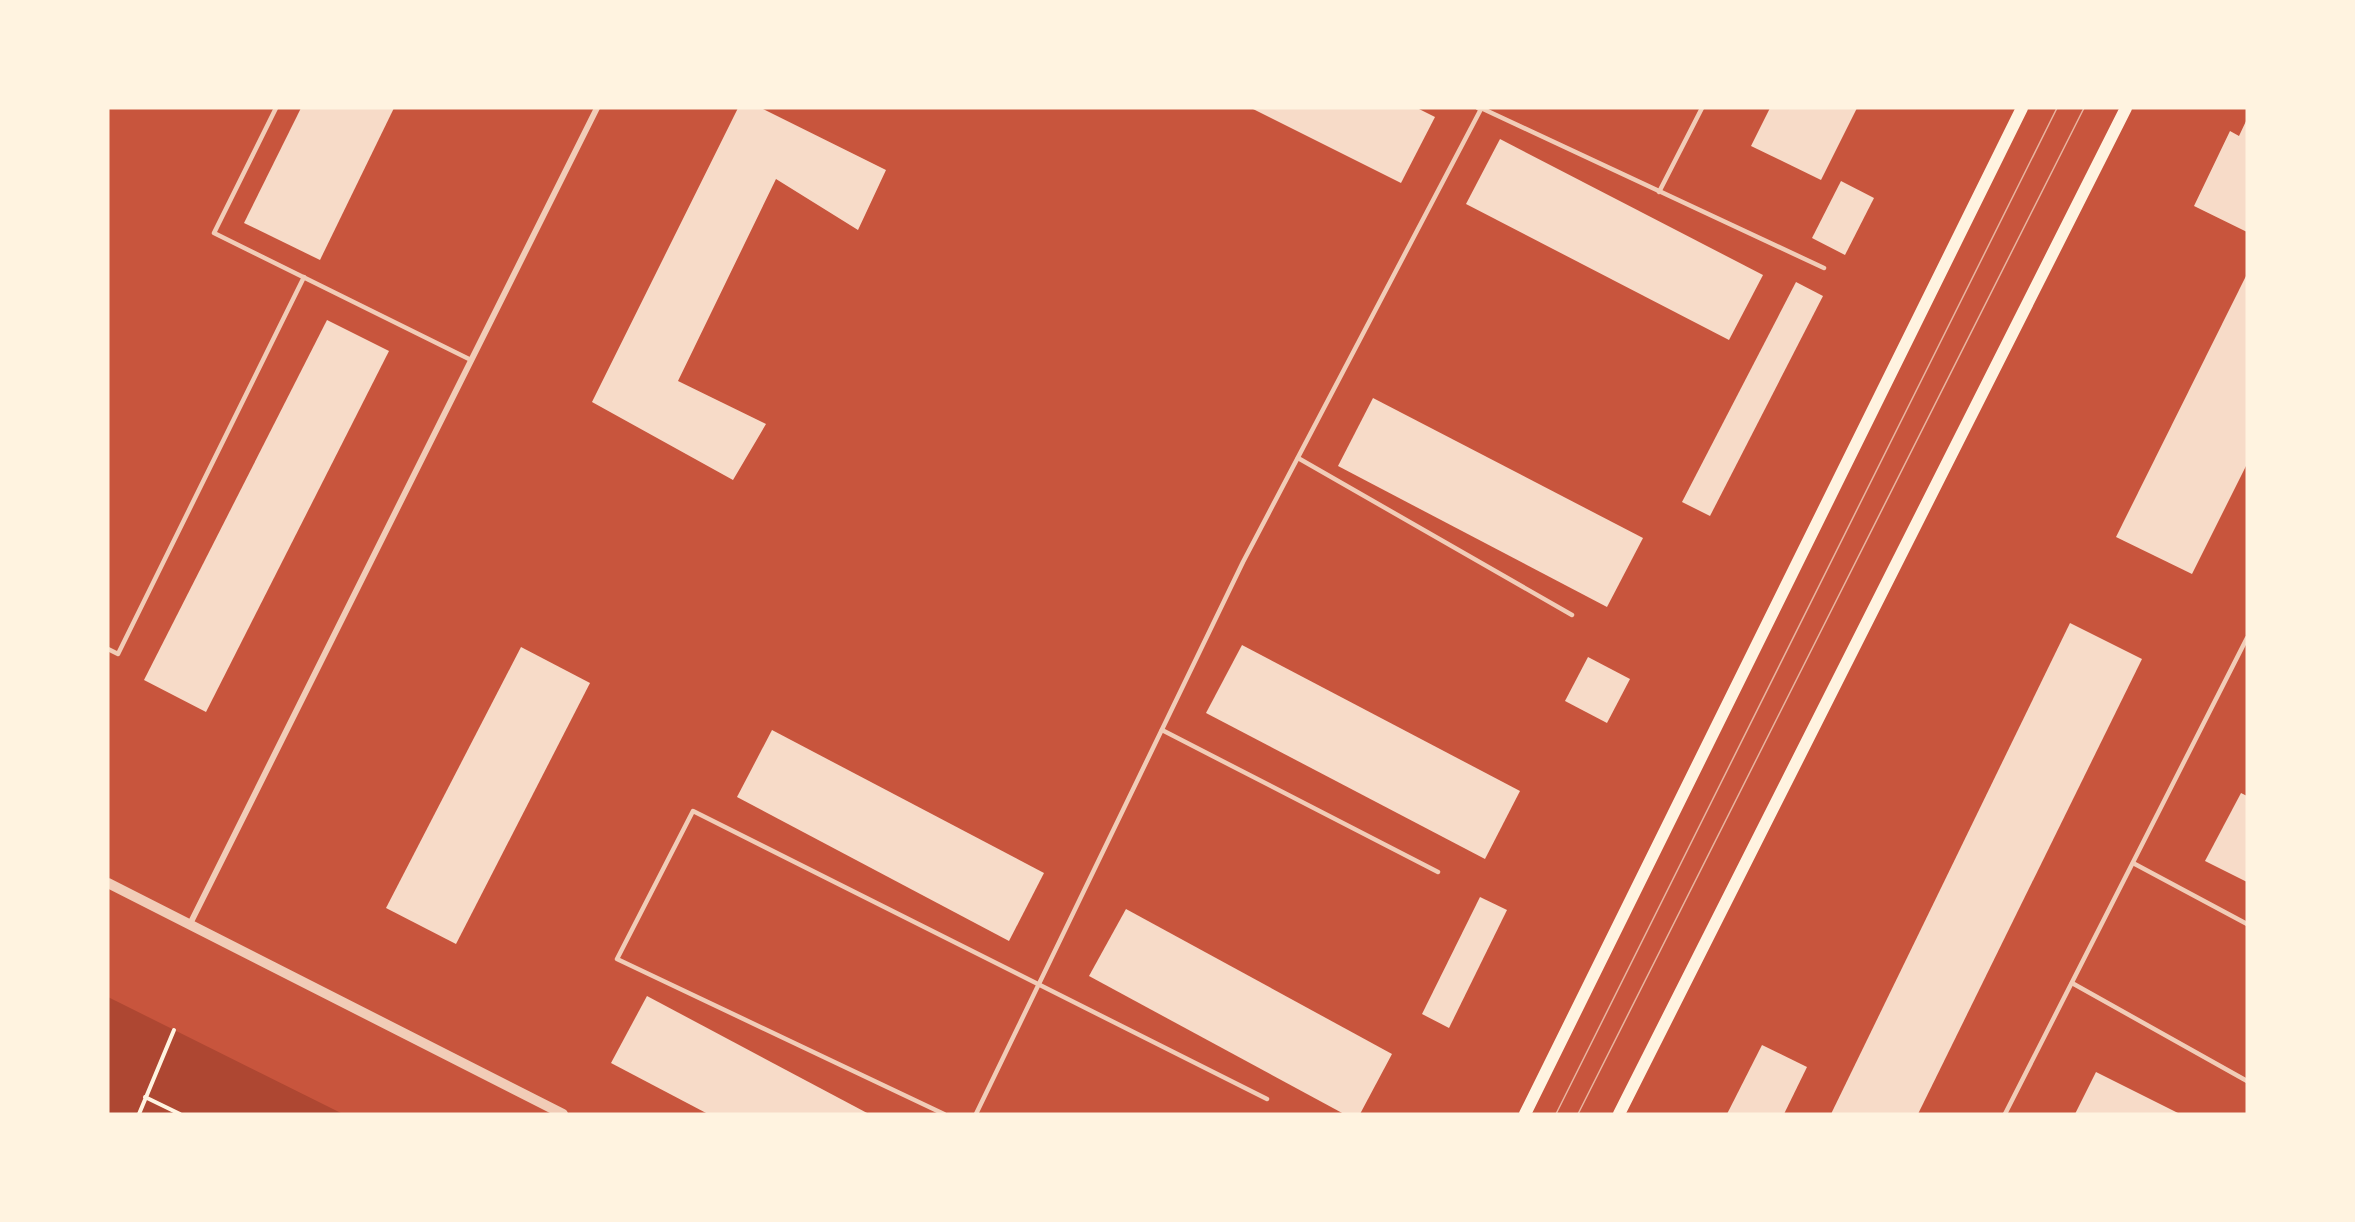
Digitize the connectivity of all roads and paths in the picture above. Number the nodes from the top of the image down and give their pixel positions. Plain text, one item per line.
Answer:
1 (276, 108) edge
2 (597, 108) edge
3 (1480, 108) edge
4 (1702, 108) edge
5 (2022, 108) edge
6 (2126, 108) edge
7 (1659, 192) junction
8 (1824, 268) dead end
9 (304, 277) junction
10 (471, 360) junction
11 (1298, 458) junction
12 (1572, 615) dead end
13 (2247, 638) edge
14 (108, 649) edge
15 (1162, 730) junction
16 (2133, 863) junction
17 (1438, 872) dead end
18 (108, 883) edge
19 (190, 924) junction
20 (2247, 924) edge
21 (2072, 983) junction
22 (1038, 984) junction
23 (174, 1030) dead end
24 (2247, 1081) edge
25 (146, 1097) junction
26 (1268, 1099) dead end
27 (139, 1114) edge
28 (180, 1114) edge
29 (562, 1114) edge
30 (944, 1114) edge
31 (976, 1114) edge
32 (1525, 1114) edge
33 (1619, 1114) edge
34 (2005, 1114) edge

1 - 9 lane
2 - 10 street
3 - 7 lane
3 - 11 lane
4 - 7 lane
5 - 32 main road
6 - 33 main road
7 - 8 lane
9 - 10 lane
9 - 14 lane
10 - 19 street
11 - 12 lane
11 - 15 lane
13 - 16 lane
15 - 17 lane
15 - 22 lane
16 - 20 lane
16 - 21 lane
18 - 19 street
19 - 29 street
21 - 24 lane
21 - 34 lane
22 - 26 lane
22 - 30 lane
22 - 31 lane
23 - 25 path
25 - 27 path
25 - 28 path

